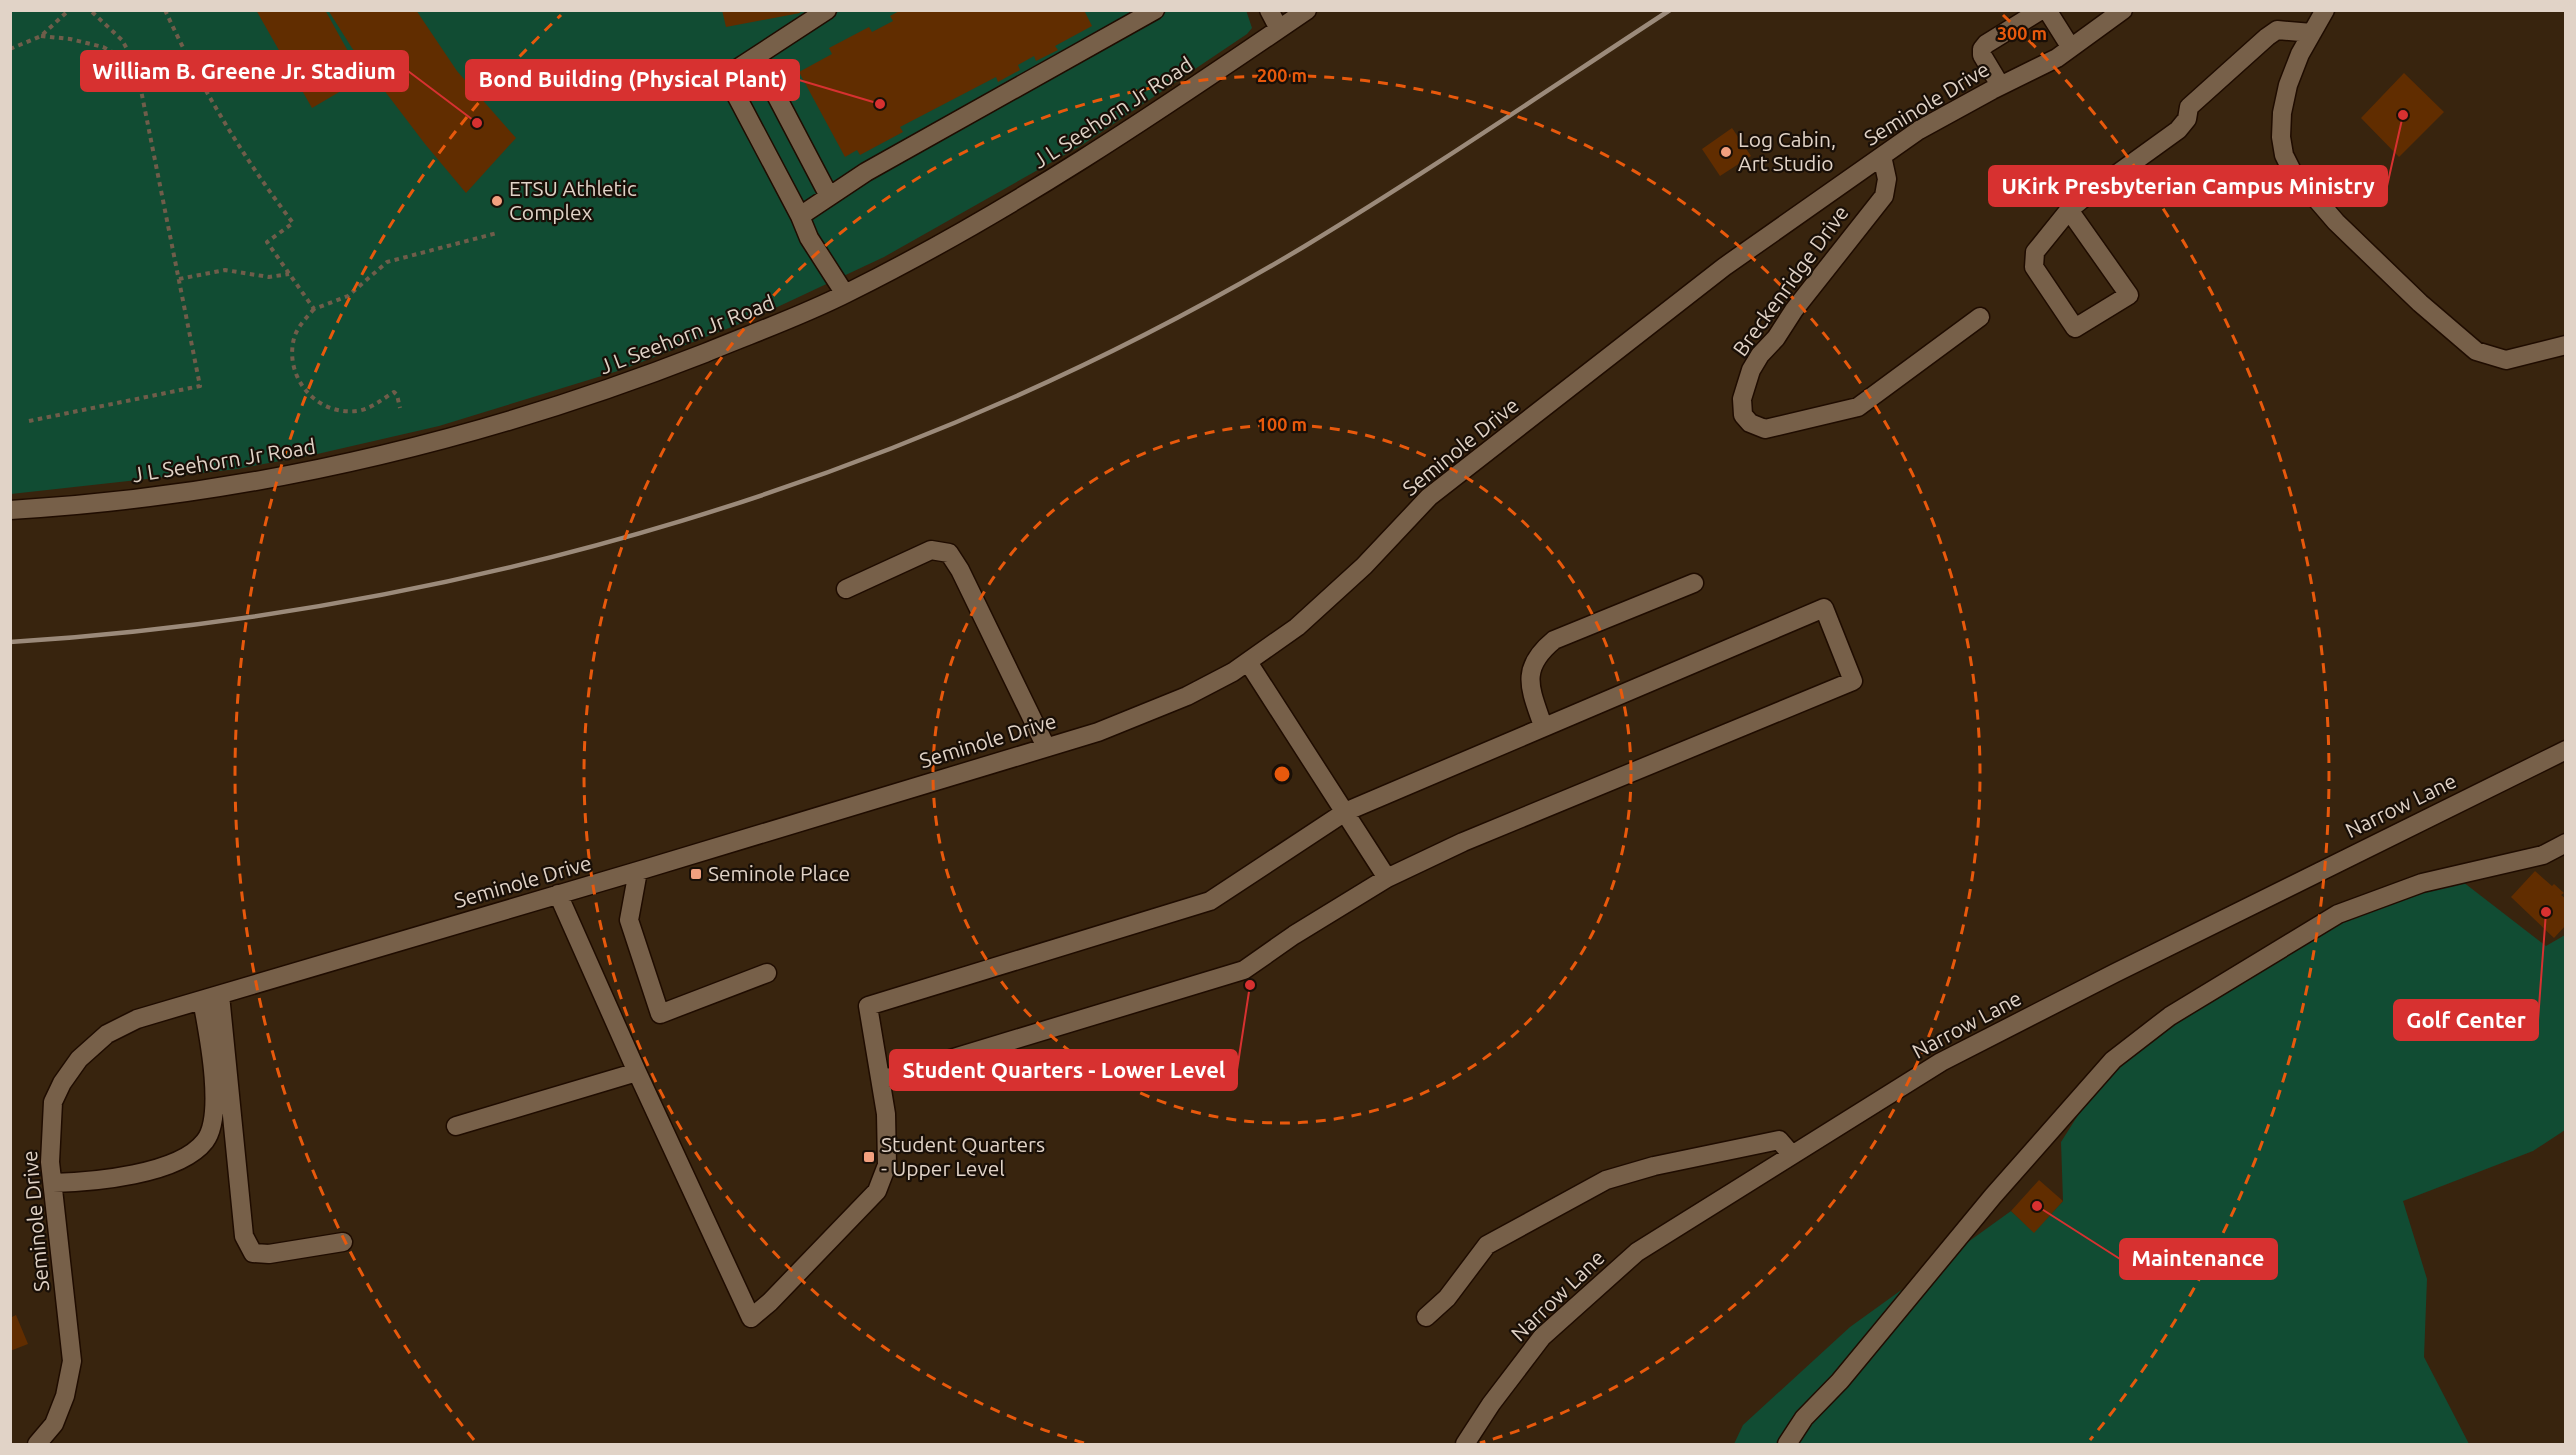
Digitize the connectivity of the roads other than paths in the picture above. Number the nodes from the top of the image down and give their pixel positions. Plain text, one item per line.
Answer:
1 (827, 10) edge
2 (1269, 10) edge
3 (1307, 10) edge
4 (2043, 10) edge
5 (2123, 10) edge
6 (2325, 10) edge
7 (1148, 12) edge
8 (1279, 29) junction
9 (2312, 33) junction
10 (2071, 48) junction
11 (756, 57) junction
12 (2000, 86) junction
13 (1882, 156) junction
14 (829, 196) junction
15 (2069, 210) junction
16 (800, 216) junction
17 (845, 294) junction
18 (1980, 317) dead end
19 (2565, 345) edge
20 (10, 510) edge
21 (1694, 583) dead end
22 (846, 589) dead end
23 (1248, 662) junction
24 (1543, 726) junction
25 (1046, 747) junction
26 (2565, 750) edge
27 (1345, 812) junction
28 (2565, 843) edge
29 (638, 871) junction
30 (1387, 878) junction
31 (558, 894) junction
32 (767, 973) dead end
33 (220, 995) junction
34 (202, 1000) junction
35 (637, 1072) junction
36 (881, 1080) junction
37 (456, 1126) dead end
38 (1792, 1155) junction
39 (52, 1183) junction
40 (343, 1242) dead end
41 (1426, 1317) dead end
42 (37, 1444) edge
43 (1465, 1444) edge
44 (1787, 1444) edge

1 - 11 street
2 - 8 street
3 - 8 street, J L Seehorn Jr Road
4 - 10 street
4 - 12 street
5 - 10 street, Seminole Drive
6 - 9 street
7 - 14 street
8 - 17 street, J L Seehorn Jr Road
9 - 15 street
9 - 19 street
10 - 12 street, Seminole Drive
11 - 14 street
11 - 16 street
12 - 13 street, Seminole Drive
13 - 18 street, Breckenridge Drive
13 - 23 street, Seminole Drive
14 - 16 street
15 - 15 street
16 - 17 street
17 - 20 street, J L Seehorn Jr Road
21 - 24 street
22 - 25 street
23 - 25 street, Seminole Drive
23 - 27 street
24 - 27 street
24 - 30 street
25 - 29 street, Seminole Drive
26 - 38 street, Narrow Lane
27 - 30 street
27 - 36 street
28 - 44 street
29 - 31 street, Seminole Drive
29 - 32 street
30 - 36 street
31 - 33 street, Seminole Drive
31 - 35 street
33 - 34 street, Seminole Drive
33 - 40 street
34 - 39 street, Seminole Drive
34 - 39 street
35 - 36 street
35 - 37 street
38 - 41 street
38 - 43 street, Narrow Lane
39 - 42 street, Seminole Drive

